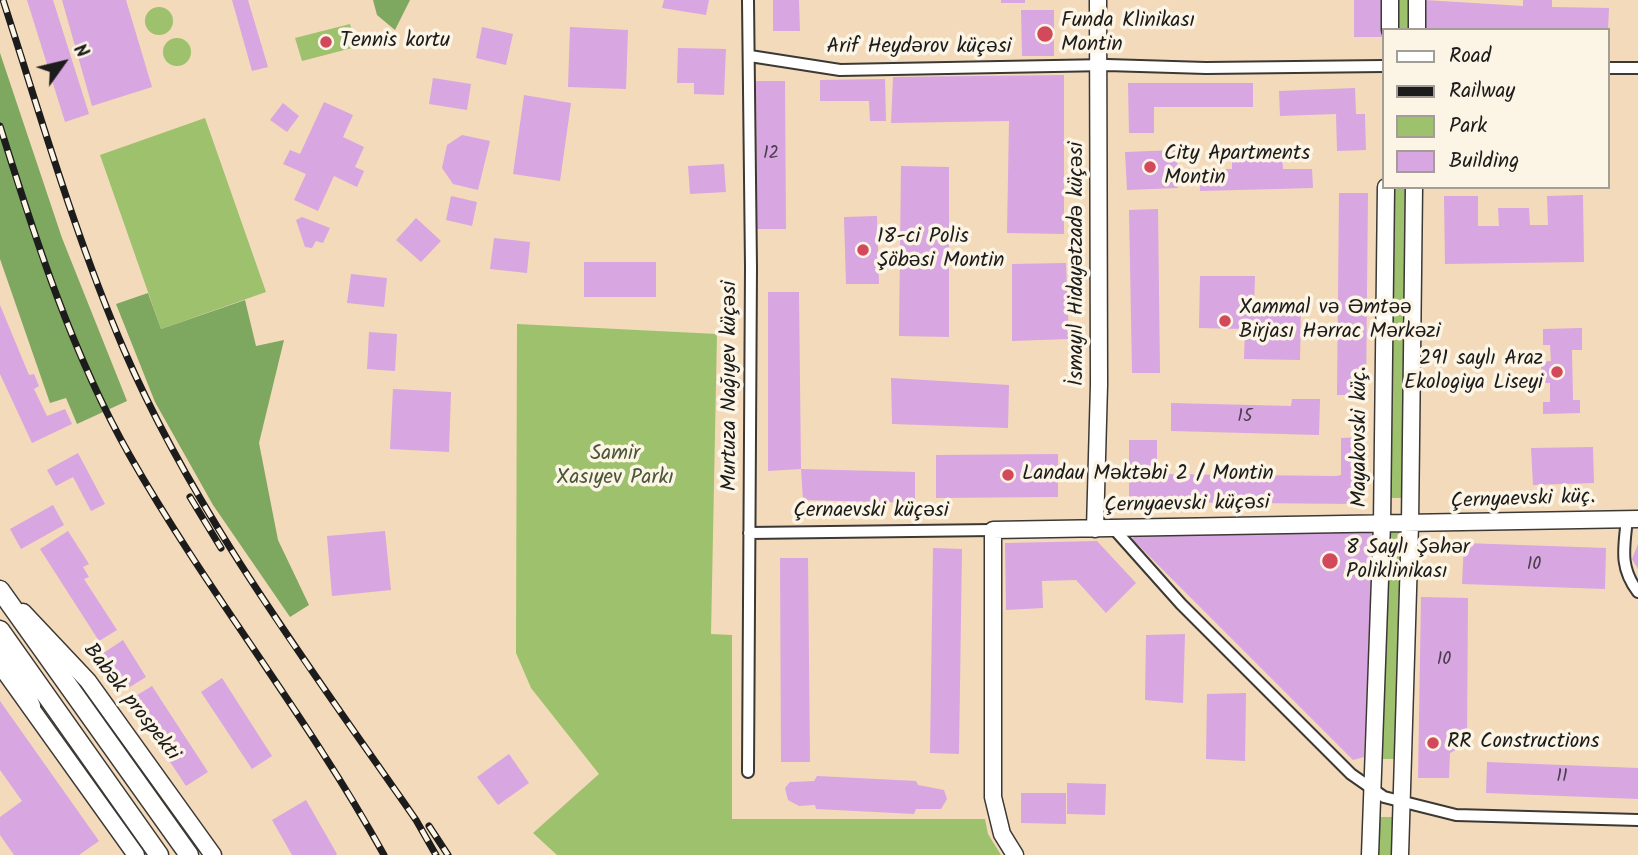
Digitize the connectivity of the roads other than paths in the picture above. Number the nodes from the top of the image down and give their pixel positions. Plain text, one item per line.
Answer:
1 (748, 0) edge
2 (1098, 0) edge
3 (1390, 0) edge
4 (1417, 0) edge
5 (1390, 28) edge
6 (1417, 28) edge
7 (750, 56) junction
8 (1099, 65) junction
9 (1382, 66) edge
10 (1610, 68) edge
11 (1638, 68) edge
12 (1386, 189) edge
13 (1414, 189) edge
14 (1632, 519) edge
15 (1382, 524) junction
16 (1410, 524) junction
17 (1095, 529) junction
18 (993, 530) junction
19 (1115, 530) junction
20 (749, 533) junction
21 (0, 589) edge
22 (1638, 592) edge
23 (0, 630) edge
24 (0, 642) edge
25 (0, 665) edge
26 (31, 706) junction
27 (748, 772) dead end
28 (1370, 789) junction
29 (1401, 802) junction
30 (1638, 820) edge
31 (136, 855) edge
32 (159, 855) edge
33 (189, 855) edge
34 (213, 855) edge
35 (1015, 855) edge
36 (1370, 855) edge
37 (1400, 855) edge

1 - 7 street, Murtuza Nağıyev küçəsi
2 - 8 street, İsmayıl Hidayətzadə küçəsi
3 - 5 street
4 - 6 street
7 - 8 street, Arif Heydərov küçəsi
7 - 20 street, Murtuza Nağıyev küçəsi
8 - 9 street, Arif Heydərov küçəsi
8 - 17 street, İsmayıl Hidayətzadə küçəsi
10 - 11 street
12 - 15 street, Mayakovski küç.
13 - 16 street
14 - 16 street, Çernyaevski küç.
14 - 22 street
15 - 16 street, Çernyaevski küç.
15 - 19 street, Çernyaevski küçəsi
15 - 28 street, Mayakovski küç.
16 - 29 street
17 - 18 street, Çernyaevski küçəsi
17 - 19 street, Çernyaevski küçəsi
18 - 20 street, Çernaevski küçəsi
18 - 35 street
19 - 28 street
20 - 27 street, Murtuza Nağıyev küçəsi
21 - 33 main road, Babək prospekti
21 - 34 street, Babək prospekti
23 - 32 main road
24 - 26 main road
25 - 26 street
26 - 31 street
28 - 29 street
28 - 36 street, Mayakovski küç.
29 - 30 street
29 - 37 street

